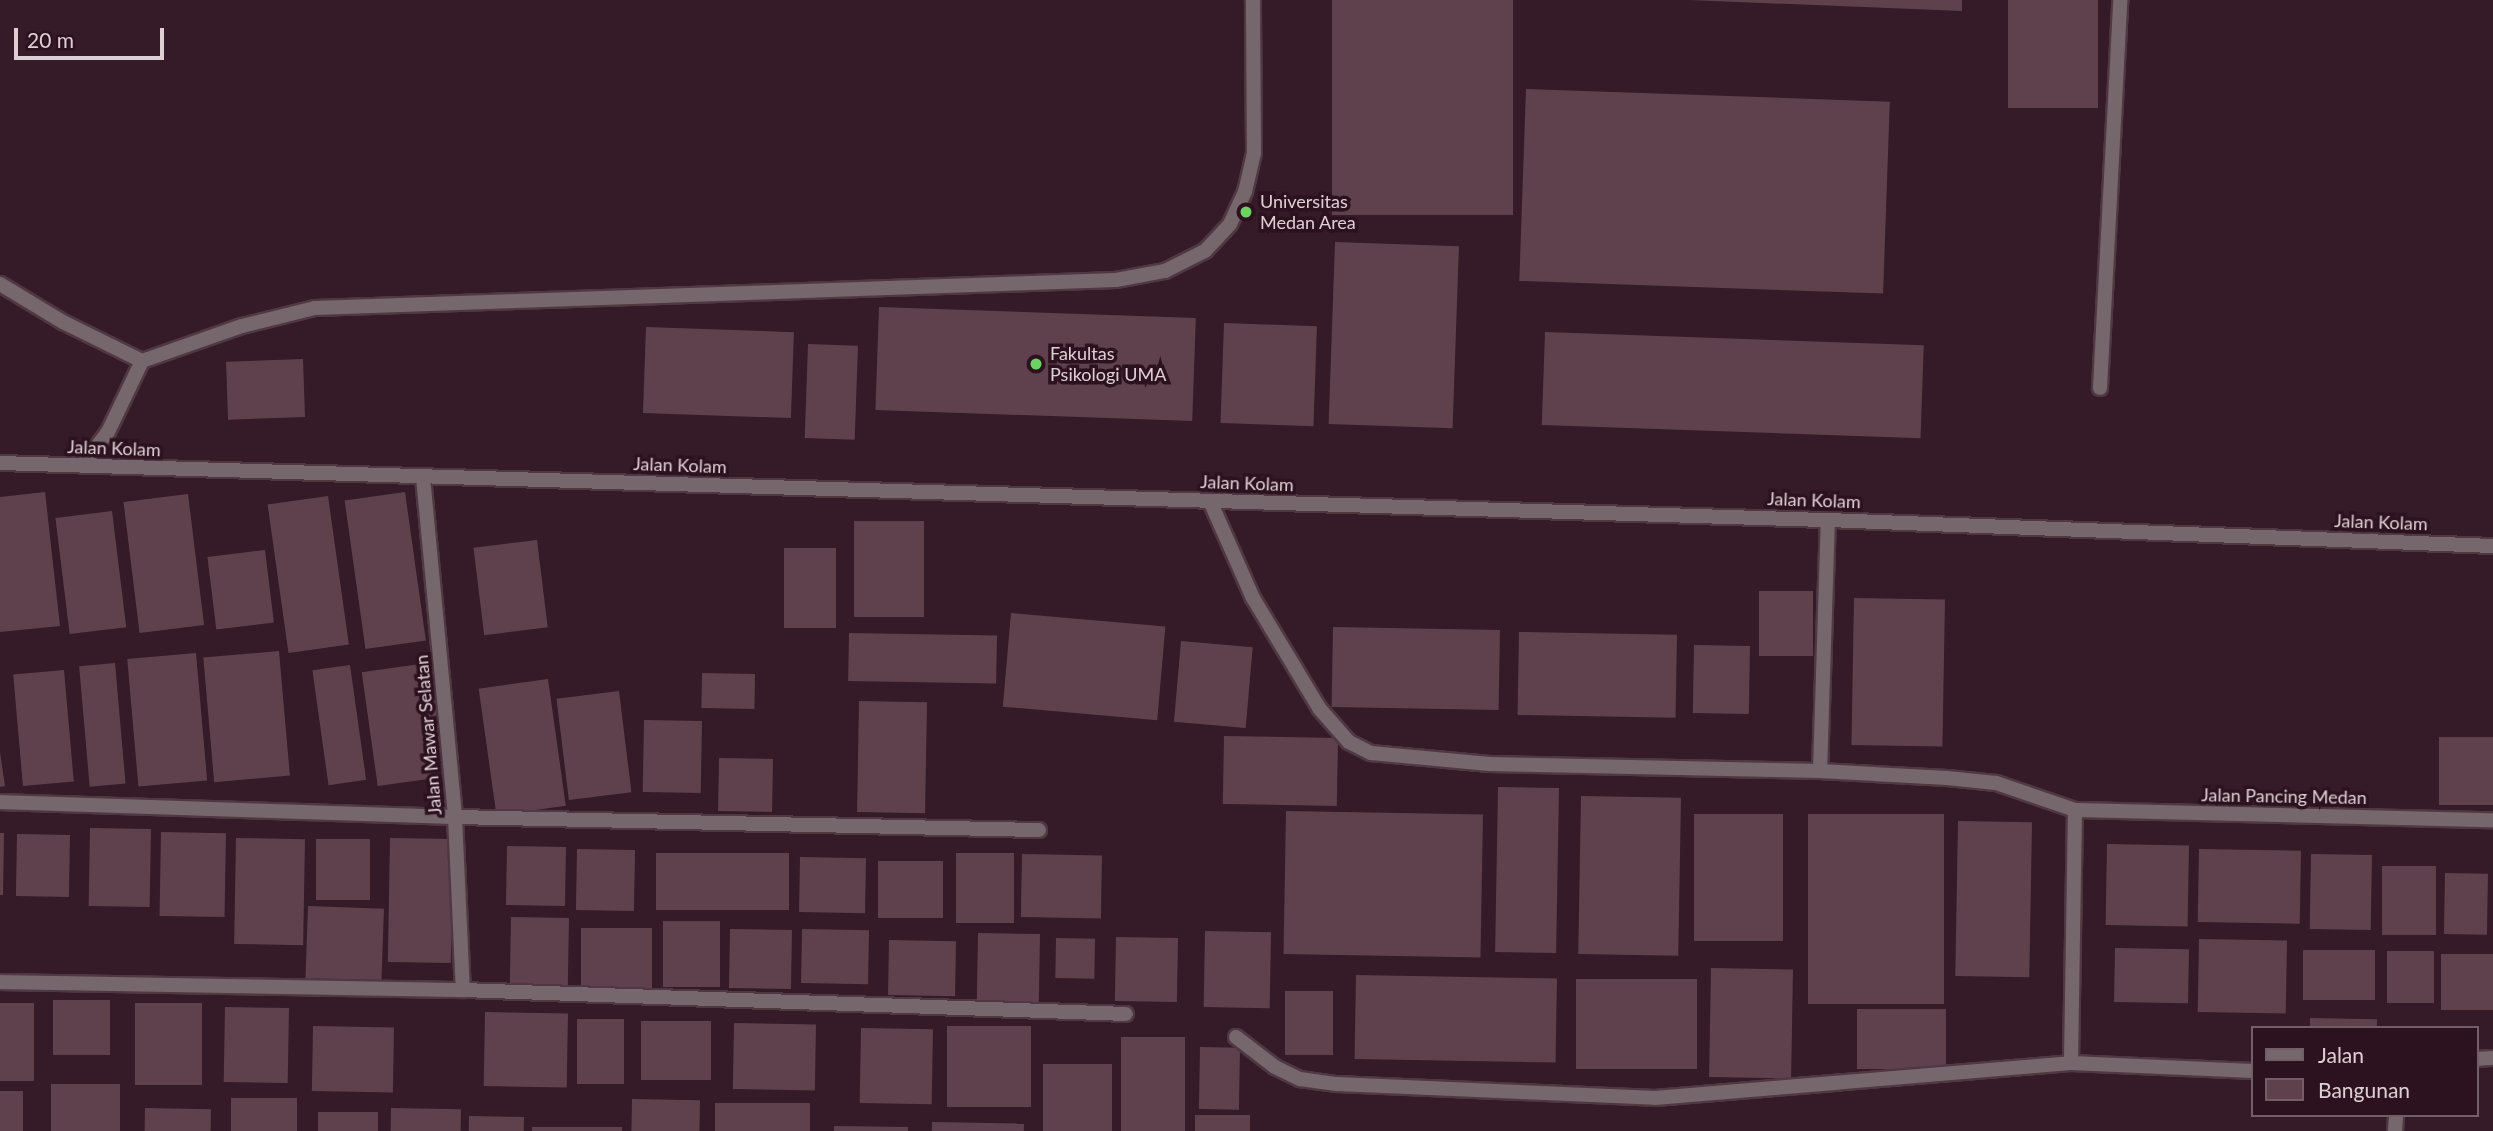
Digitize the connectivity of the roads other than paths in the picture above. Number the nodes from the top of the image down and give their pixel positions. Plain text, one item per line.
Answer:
1 (1253, 0) edge
2 (2120, 0) edge
3 (0, 284) edge
4 (142, 361) junction
5 (2100, 388) dead end
6 (0, 463) edge
7 (82, 466) junction
8 (423, 477) junction
9 (1210, 501) junction
10 (1828, 520) junction
11 (2493, 546) edge
12 (1820, 771) junction
13 (0, 802) edge
14 (2075, 810) junction
15 (455, 817) junction
16 (2493, 820) edge
17 (1039, 830) dead end
18 (0, 982) edge
19 (463, 990) junction
20 (1126, 1014) dead end
21 (1236, 1037) dead end
22 (2071, 1063) junction
23 (2252, 1071) edge

1 - 4 street
2 - 5 street
3 - 4 street
4 - 7 street
6 - 7 street, Jalan Kolam
7 - 8 street, Jalan Kolam
8 - 9 street, Jalan Kolam
8 - 15 street, Jalan Mawar Selatan
9 - 10 street, Jalan Kolam
9 - 12 street, Jalan Pancing Medan
10 - 11 street, Jalan Kolam
10 - 12 street
12 - 14 street, Jalan Pancing Medan
13 - 15 street
14 - 16 street, Jalan Pancing Medan
14 - 22 street
15 - 17 street
15 - 19 street, Jalan Mawar Selatan
18 - 19 street
19 - 20 street
21 - 22 street
22 - 23 street

